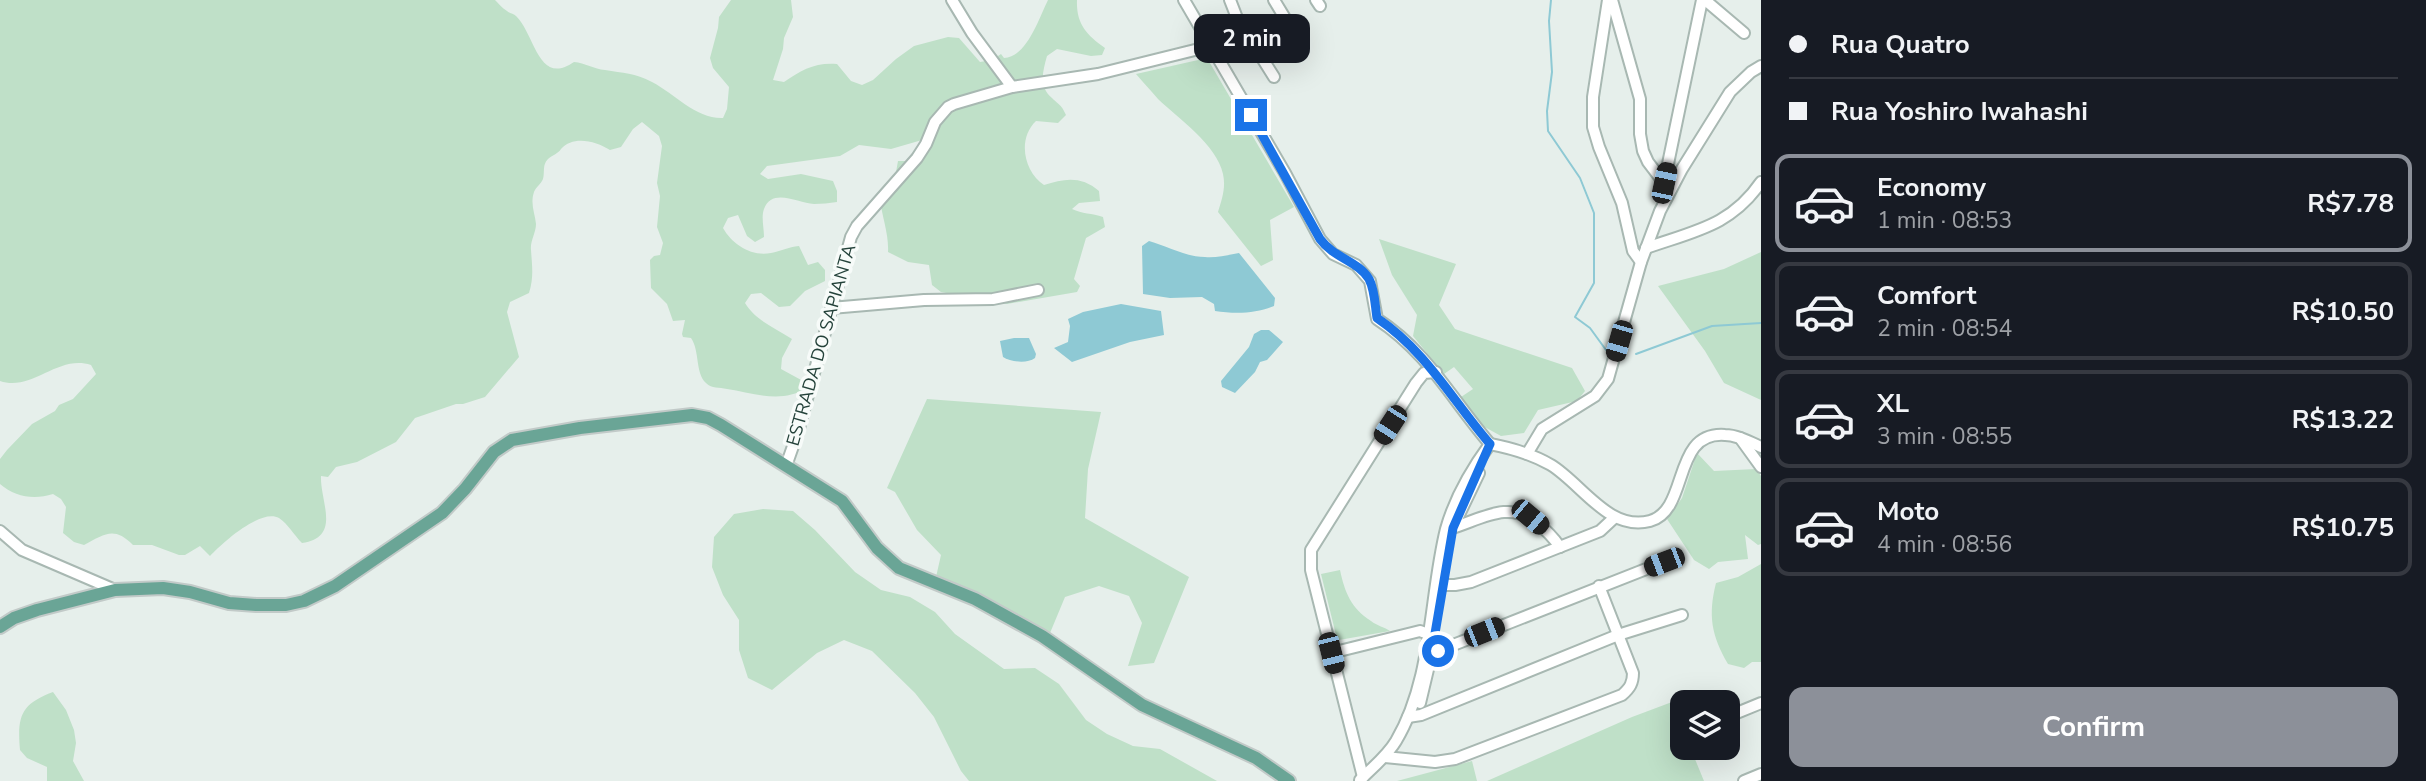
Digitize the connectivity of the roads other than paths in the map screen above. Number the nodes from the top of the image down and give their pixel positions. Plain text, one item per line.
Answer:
1 (952, 0) edge
2 (1184, 0) edge
3 (1230, 0) edge
4 (1274, 0) edge
5 (1610, 0) edge
6 (1703, 0) edge
7 (1237, 18) junction
8 (1294, 33) dead end
9 (1744, 33) dead end
10 (1213, 49) junction
11 (1761, 66) edge
12 (1274, 77) dead end
13 (1012, 87) junction
14 (1761, 181) edge
15 (1668, 186) junction
16 (1646, 248) junction
17 (1641, 262) junction
18 (1038, 290) dead end
19 (831, 308) junction
20 (1436, 372) junction
21 (1740, 438) junction
22 (1490, 444) junction
23 (1761, 447) edge
24 (1527, 454) junction
25 (786, 466) junction
26 (1761, 467) edge
27 (1614, 518) junction
28 (1450, 529) junction
29 (0, 531) edge
30 (1559, 547) junction
31 (1664, 562) dead end
32 (1440, 585) junction
33 (1599, 586) junction
34 (115, 590) junction
35 (1682, 615) dead end
36 (0, 627) edge
37 (1428, 634) junction
38 (1618, 635) junction
39 (1428, 652) junction
40 (1331, 653) junction
41 (1761, 703) edge
42 (1740, 712) edge
43 (1412, 717) junction
44 (1387, 757) junction
45 (1761, 774) edge
46 (1363, 780) edge
47 (1289, 781) edge
48 (1744, 781) edge

1 - 13 street
2 - 10 street
3 - 7 street
4 - 8 street
5 - 15 street
5 - 17 street
6 - 9 street
6 - 15 street
7 - 10 street
7 - 12 street
10 - 13 street, ESTRADA DO SAPIANTA
10 - 20 street
11 - 15 street
13 - 19 street, ESTRADA DO SAPIANTA
14 - 16 street
15 - 16 street
16 - 17 street
17 - 24 street
18 - 19 street
19 - 25 street, ESTRADA DO SAPIANTA
20 - 22 street
20 - 40 street
21 - 23 street
21 - 26 street
21 - 27 street
22 - 24 street
22 - 28 street
24 - 27 street
25 - 34 main road
25 - 47 main road
27 - 30 street
28 - 30 street
28 - 32 street
29 - 34 street
30 - 32 street
31 - 33 street
32 - 37 street
32 - 39 street
33 - 38 street
33 - 39 street
34 - 36 main road
35 - 38 street
37 - 39 street
37 - 40 street
38 - 43 street
38 - 44 street
39 - 43 street
40 - 46 street
41 - 42 street
43 - 44 street
44 - 46 street
45 - 48 street

